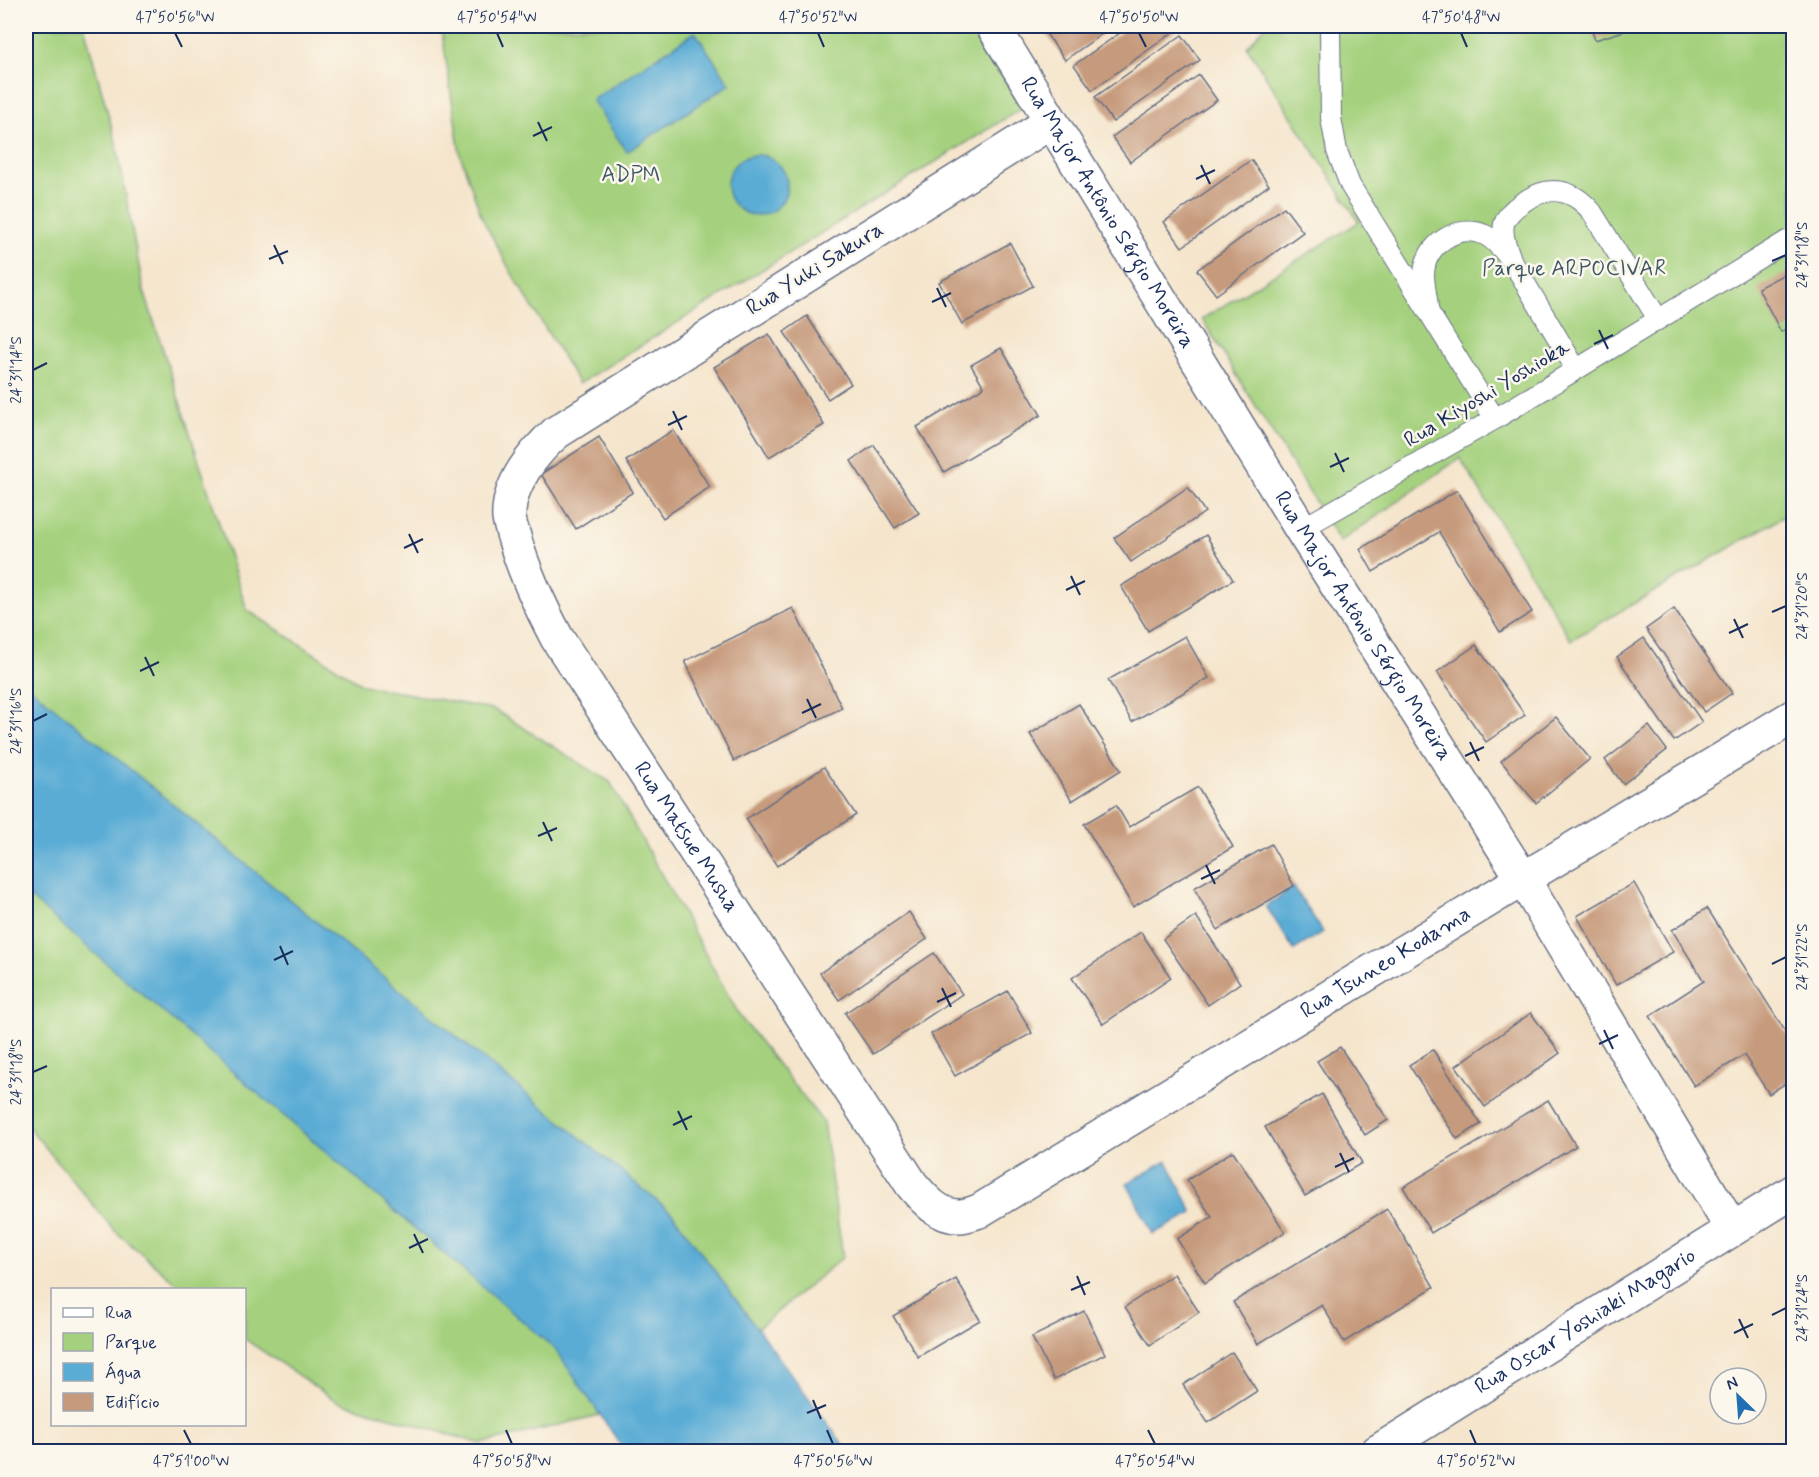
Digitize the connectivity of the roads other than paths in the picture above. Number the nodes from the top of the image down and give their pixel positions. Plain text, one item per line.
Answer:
1 (993, 26) edge
2 (1330, 26) edge
3 (1052, 122) junction
4 (1787, 240) dead end
5 (1512, 261) junction
6 (1429, 313) junction
7 (1658, 319) junction
8 (1576, 369) junction
9 (579, 417) joint
10 (1495, 419) junction
11 (1301, 529) junction
12 (1794, 716) edge
13 (1522, 879) junction
14 (1794, 1191) edge
15 (979, 1211) joint
16 (1732, 1229) junction
17 (1377, 1452) edge

1 - 3 street, Rua Major Antônio Sérgio Moreira
2 - 6 lane
3 - 9 street, Rua Yuki Sakura
3 - 11 street, Rua Major Antônio Sérgio Moreira
4 - 7 lane, Rua Kiyoshi Yoshioka
5 - 6 lane
5 - 7 lane
5 - 8 lane
6 - 10 lane
7 - 8 lane, Rua Kiyoshi Yoshioka
8 - 10 lane, Rua Kiyoshi Yoshioka
9 - 15 street, Rua Matsue Musha
10 - 11 lane, Rua Kiyoshi Yoshioka
11 - 13 street, Rua Major Antônio Sérgio Moreira
12 - 13 street, Rua Tsuneo Kodama
13 - 15 street, Rua Tsuneo Kodama
13 - 16 street, Rua Major Antônio Sérgio Moreira
14 - 16 street, Rua Oscar Yoshiaki Magario
16 - 17 street, Rua Oscar Yoshiaki Magario

